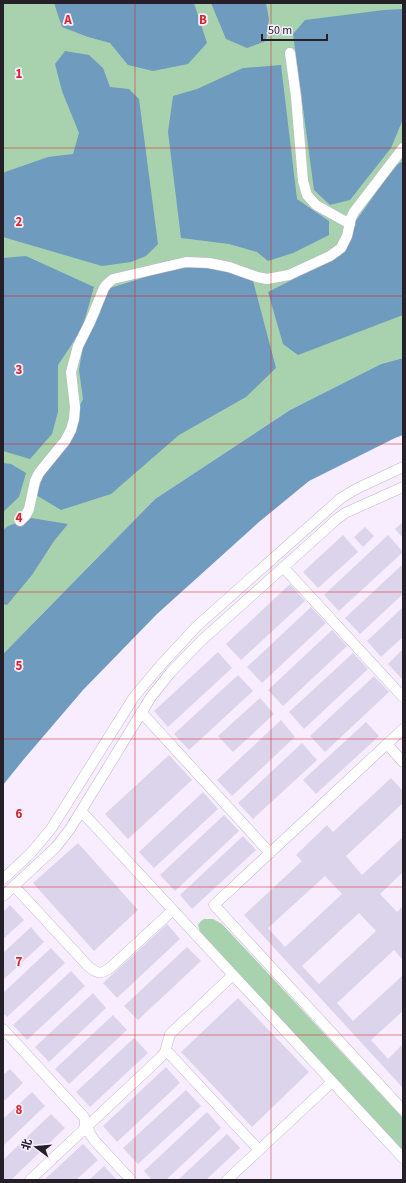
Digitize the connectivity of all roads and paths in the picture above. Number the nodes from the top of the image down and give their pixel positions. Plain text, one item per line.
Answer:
1 (290, 53) dead end
2 (403, 148) edge
3 (350, 224) junction
4 (403, 468) edge
5 (387, 475) junction
6 (361, 487) junction
7 (399, 489) edge
8 (368, 502) junction
9 (20, 521) dead end
10 (283, 567) junction
11 (403, 697) edge
12 (141, 712) junction
13 (403, 729) edge
14 (110, 736) junction
15 (123, 742) junction
16 (387, 744) junction
17 (103, 748) junction
18 (115, 755) junction
19 (403, 762) edge
20 (81, 811) junction
21 (270, 852) junction
22 (3, 879) edge
23 (14, 886) junction
24 (3, 896) edge
25 (173, 910) junction
26 (233, 975) junction
27 (3, 1029) edge
28 (166, 1050) junction
29 (332, 1082) junction
30 (403, 1110) edge
31 (86, 1127) junction
32 (259, 1150) junction
33 (403, 1158) edge
34 (30, 1180) edge
35 (131, 1180) edge
36 (227, 1180) edge

1 - 3 lane
2 - 3 lane
3 - 9 lane
4 - 5 lane
5 - 6 lane
5 - 7 lane
6 - 8 lane
6 - 14 lane
7 - 8 lane
8 - 10 lane
10 - 11 lane
10 - 12 lane
12 - 15 lane
12 - 21 lane
13 - 16 lane
14 - 15 lane
14 - 17 lane
15 - 18 lane
16 - 19 lane
16 - 21 lane
17 - 18 lane
17 - 22 lane
18 - 20 lane
20 - 23 lane
20 - 25 lane
21 - 30 lane
23 - 24 lane
23 - 25 lane
25 - 26 lane
26 - 28 lane
26 - 29 lane
27 - 31 lane
28 - 31 lane
28 - 32 lane
29 - 32 lane
29 - 33 lane
31 - 34 lane
31 - 35 lane
32 - 36 lane

